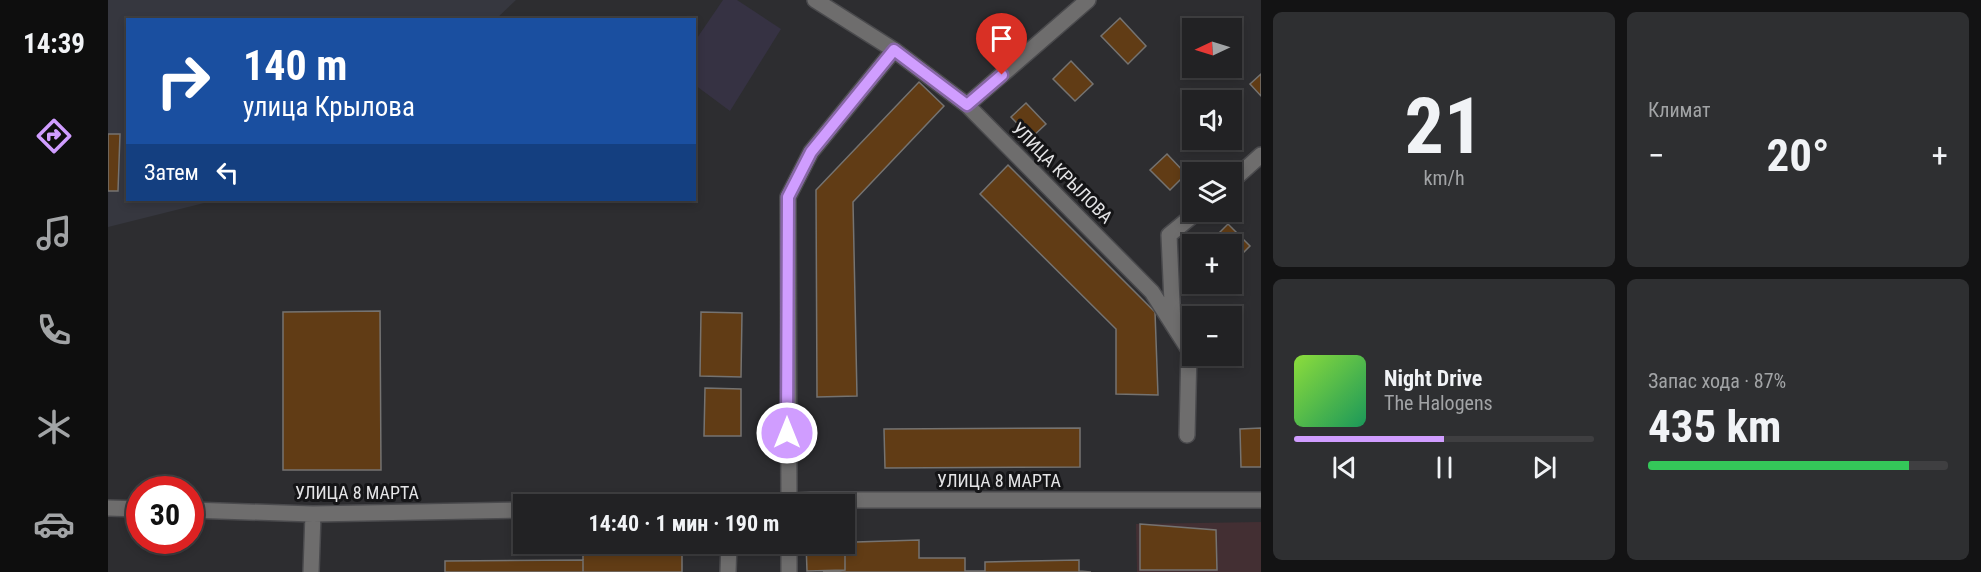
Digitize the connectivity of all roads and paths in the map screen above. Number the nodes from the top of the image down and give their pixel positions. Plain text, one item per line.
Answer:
1 (815, 0) edge
2 (1088, 0) edge
3 (894, 50) junction
4 (967, 105) junction
5 (1261, 155) edge
6 (1242, 172) edge
7 (1185, 222) edge
8 (1173, 325) junction
9 (1186, 435) dead end
10 (789, 494) edge
11 (1261, 500) edge
12 (855, 503) edge
13 (108, 508) edge
14 (126, 509) edge
15 (204, 510) edge
16 (513, 510) edge
17 (313, 514) junction
18 (729, 554) edge
19 (789, 554) edge
20 (311, 572) edge
21 (728, 572) edge
22 (789, 572) edge

1 - 3 street, УЛИЦА КРЫЛОВА
2 - 4 street
3 - 4 street, УЛИЦА КРЫЛОВА
3 - 10 street
4 - 8 street, УЛИЦА КРЫЛОВА
5 - 6 street
7 - 8 street
8 - 9 street, УЛИЦА КРЫЛОВА
11 - 12 street, УЛИЦА 8 МАРТА
13 - 14 street
15 - 17 street, УЛИЦА 8 МАРТА
16 - 17 street, УЛИЦА 8 МАРТА
17 - 20 street
18 - 21 street
19 - 22 street

